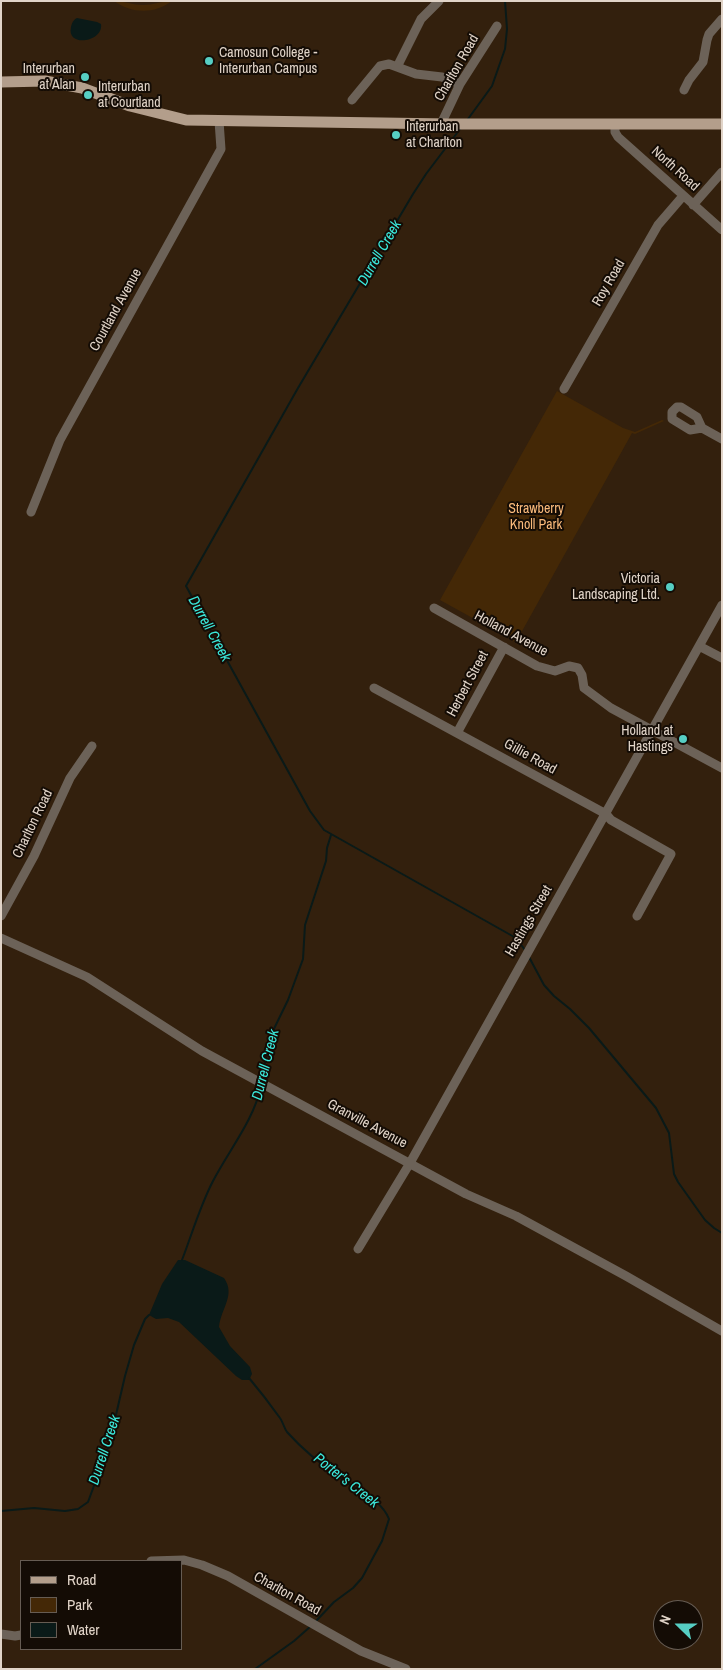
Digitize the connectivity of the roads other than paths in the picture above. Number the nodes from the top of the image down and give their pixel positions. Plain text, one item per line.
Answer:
1 (439, 1) edge
2 (722, 20) edge
3 (498, 26) dead end
4 (397, 67) junction
5 (1, 82) edge
6 (460, 84) junction
7 (684, 90) dead end
8 (352, 100) dead end
9 (219, 121) junction
10 (441, 124) junction
11 (722, 124) edge
12 (614, 126) junction
13 (722, 172) edge
14 (683, 196) junction
15 (693, 205) junction
16 (722, 230) edge
17 (564, 389) dead end
18 (702, 428) dead end
19 (722, 439) edge
20 (31, 512) dead end
21 (722, 605) edge
22 (434, 608) dead end
23 (699, 646) junction
24 (504, 647) junction
25 (722, 658) edge
26 (374, 688) dead end
27 (652, 730) junction
28 (457, 733) junction
29 (92, 746) dead end
30 (722, 768) edge
31 (606, 814) junction
32 (1, 916) edge
33 (637, 916) dead end
34 (1, 938) edge
35 (410, 1163) junction
36 (358, 1249) dead end
37 (722, 1331) edge
38 (182, 1560) edge
39 (1, 1634) edge
40 (20, 1635) edge
41 (406, 1669) edge

1 - 4 street
2 - 7 street
3 - 6 street, Charlton Road
4 - 6 street
4 - 8 street
5 - 9 main road
6 - 10 street, Charlton Road
9 - 10 main road
9 - 20 street, Courtland Avenue
10 - 12 main road
11 - 12 main road
12 - 14 street, North Road
13 - 15 street
14 - 15 street, North Road
14 - 17 street, Roy Road
15 - 16 street, North Road
18 - 19 street
21 - 23 street, Hastings Street
22 - 24 street, Holland Avenue
23 - 25 street
23 - 27 street, Hastings Street
24 - 27 street, Holland Avenue
24 - 28 street, Herbert Street
26 - 28 street, Gillie Road
27 - 30 street, Holland Avenue
27 - 31 street, Hastings Street
28 - 31 street, Gillie Road
29 - 32 street, Charlton Road
31 - 33 street, Gillie Road
31 - 35 street, Hastings Street
34 - 35 street, Granville Avenue
35 - 36 street, Hastings Street
35 - 37 street, Granville Avenue
38 - 41 street, Charlton Road
39 - 40 street

